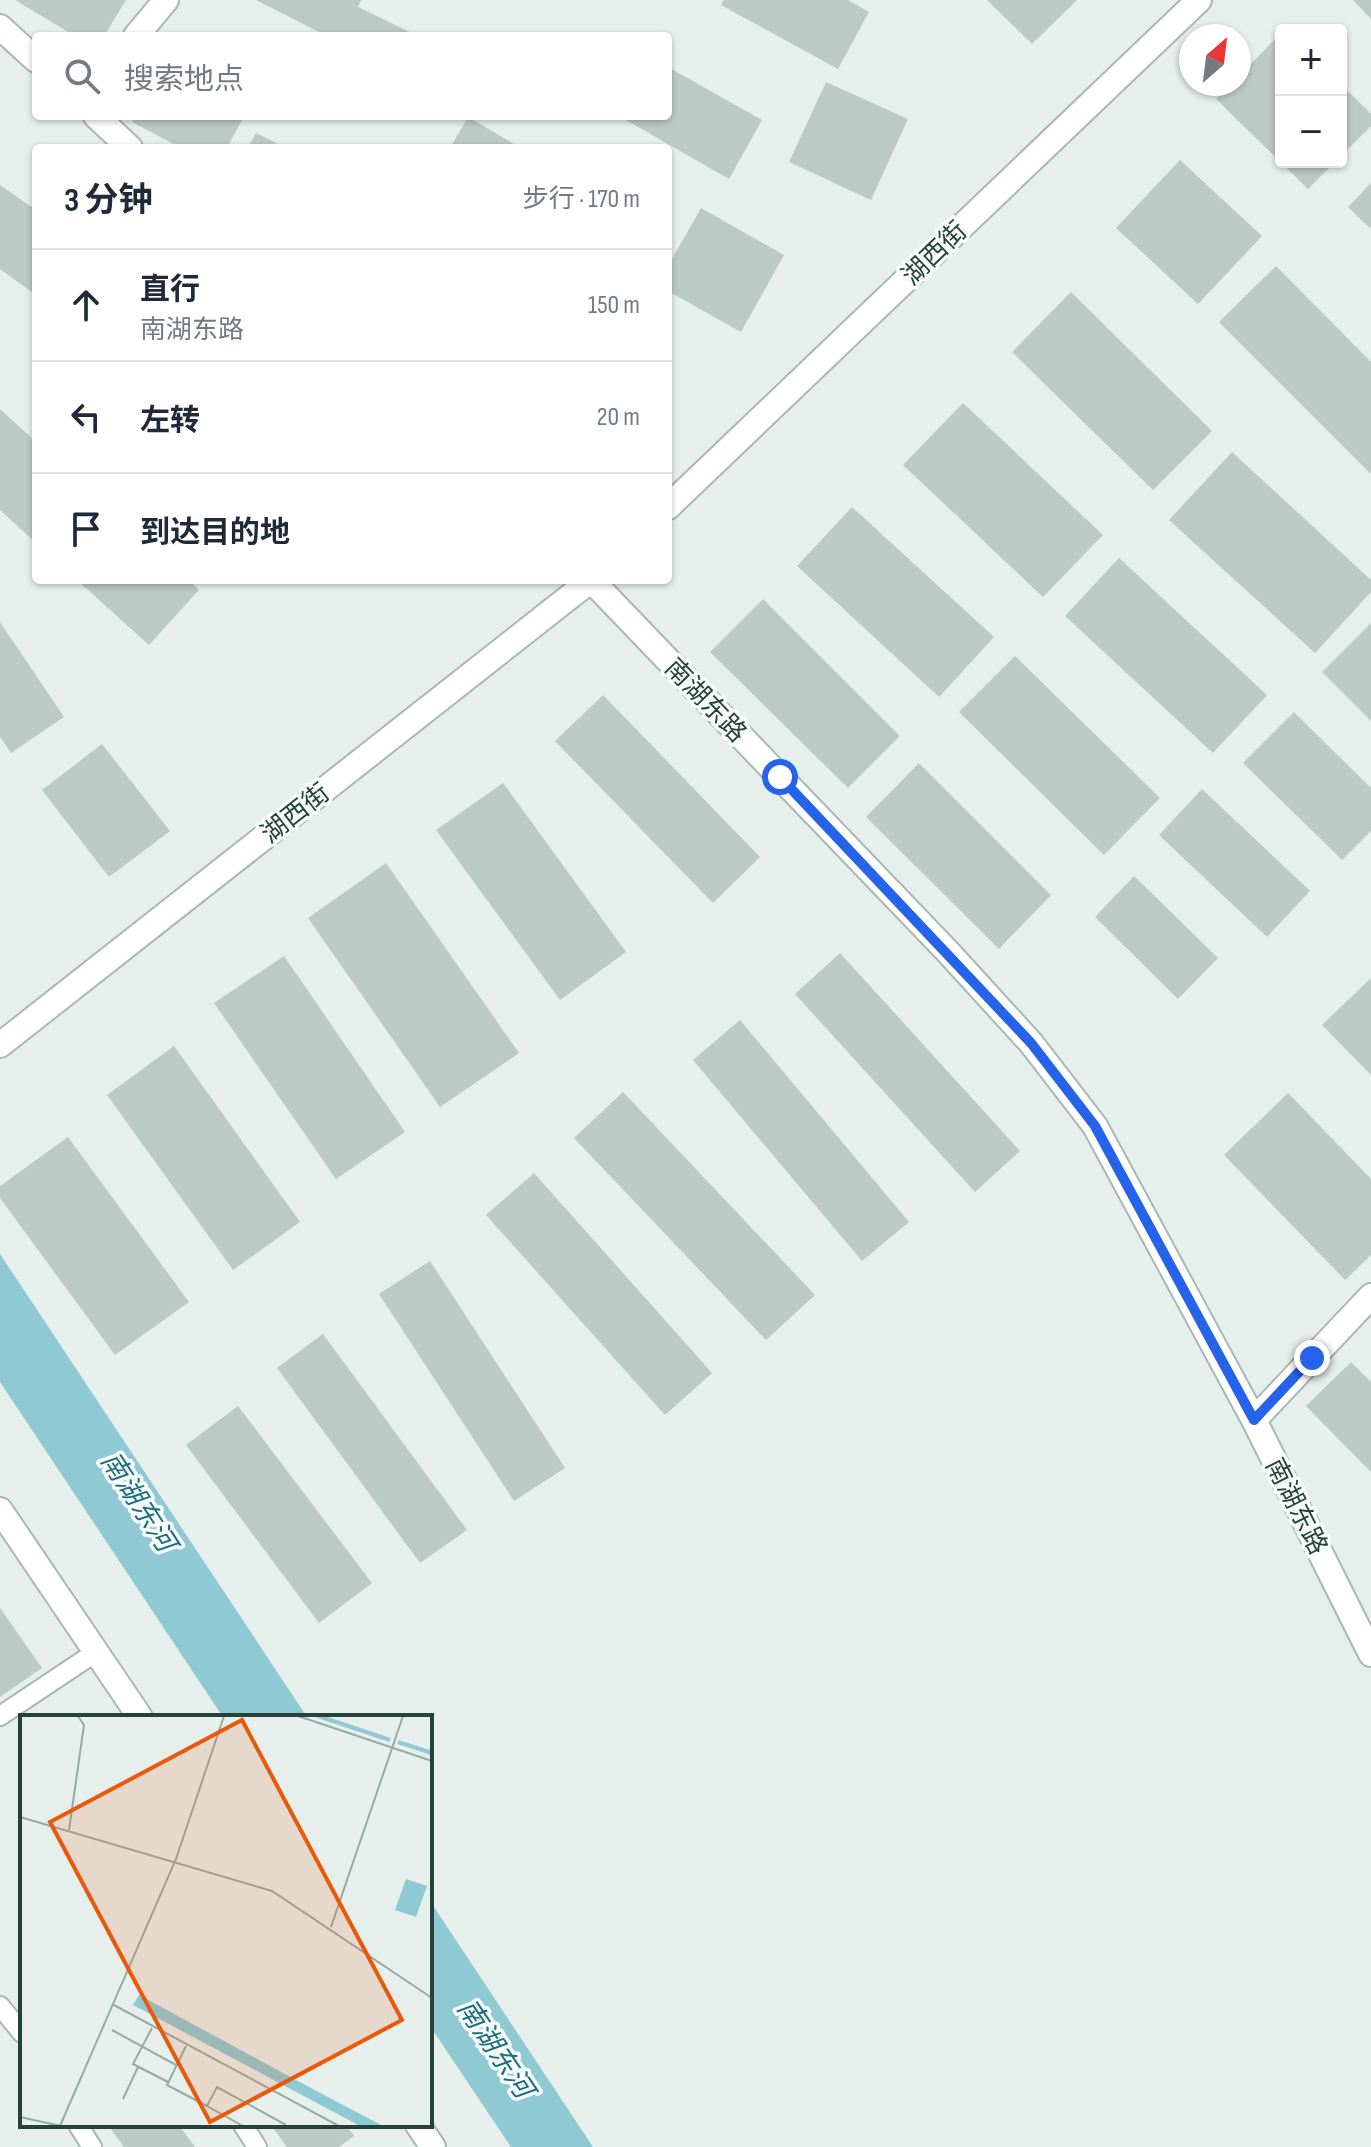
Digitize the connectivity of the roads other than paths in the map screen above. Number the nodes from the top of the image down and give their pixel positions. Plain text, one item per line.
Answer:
1 (166, 0) edge
2 (1199, 0) edge
3 (0, 27) edge
4 (139, 32) edge
5 (32, 56) edge
6 (100, 120) edge
7 (126, 144) edge
8 (672, 503) edge
9 (586, 584) edge
10 (595, 584) edge
11 (0, 1045) edge
12 (1371, 1296) edge
13 (1254, 1420) junction
14 (0, 1510) edge
15 (96, 1652) junction
16 (1371, 1654) edge
17 (139, 1715) edge
18 (0, 1716) edge
19 (0, 2006) edge
20 (20, 2031) edge
21 (79, 2127) edge
22 (244, 2127) edge
23 (419, 2127) edge
24 (92, 2147) edge
25 (257, 2147) edge
26 (433, 2147) edge

1 - 4 street
2 - 8 street, 湖西街
3 - 5 street
6 - 7 street
9 - 11 street, 湖西街
10 - 13 street, 南湖东路
12 - 13 street
13 - 16 street, 南湖东路
14 - 15 street
15 - 17 street
15 - 18 lane
19 - 20 lane
21 - 24 lane
22 - 25 lane
23 - 26 street

